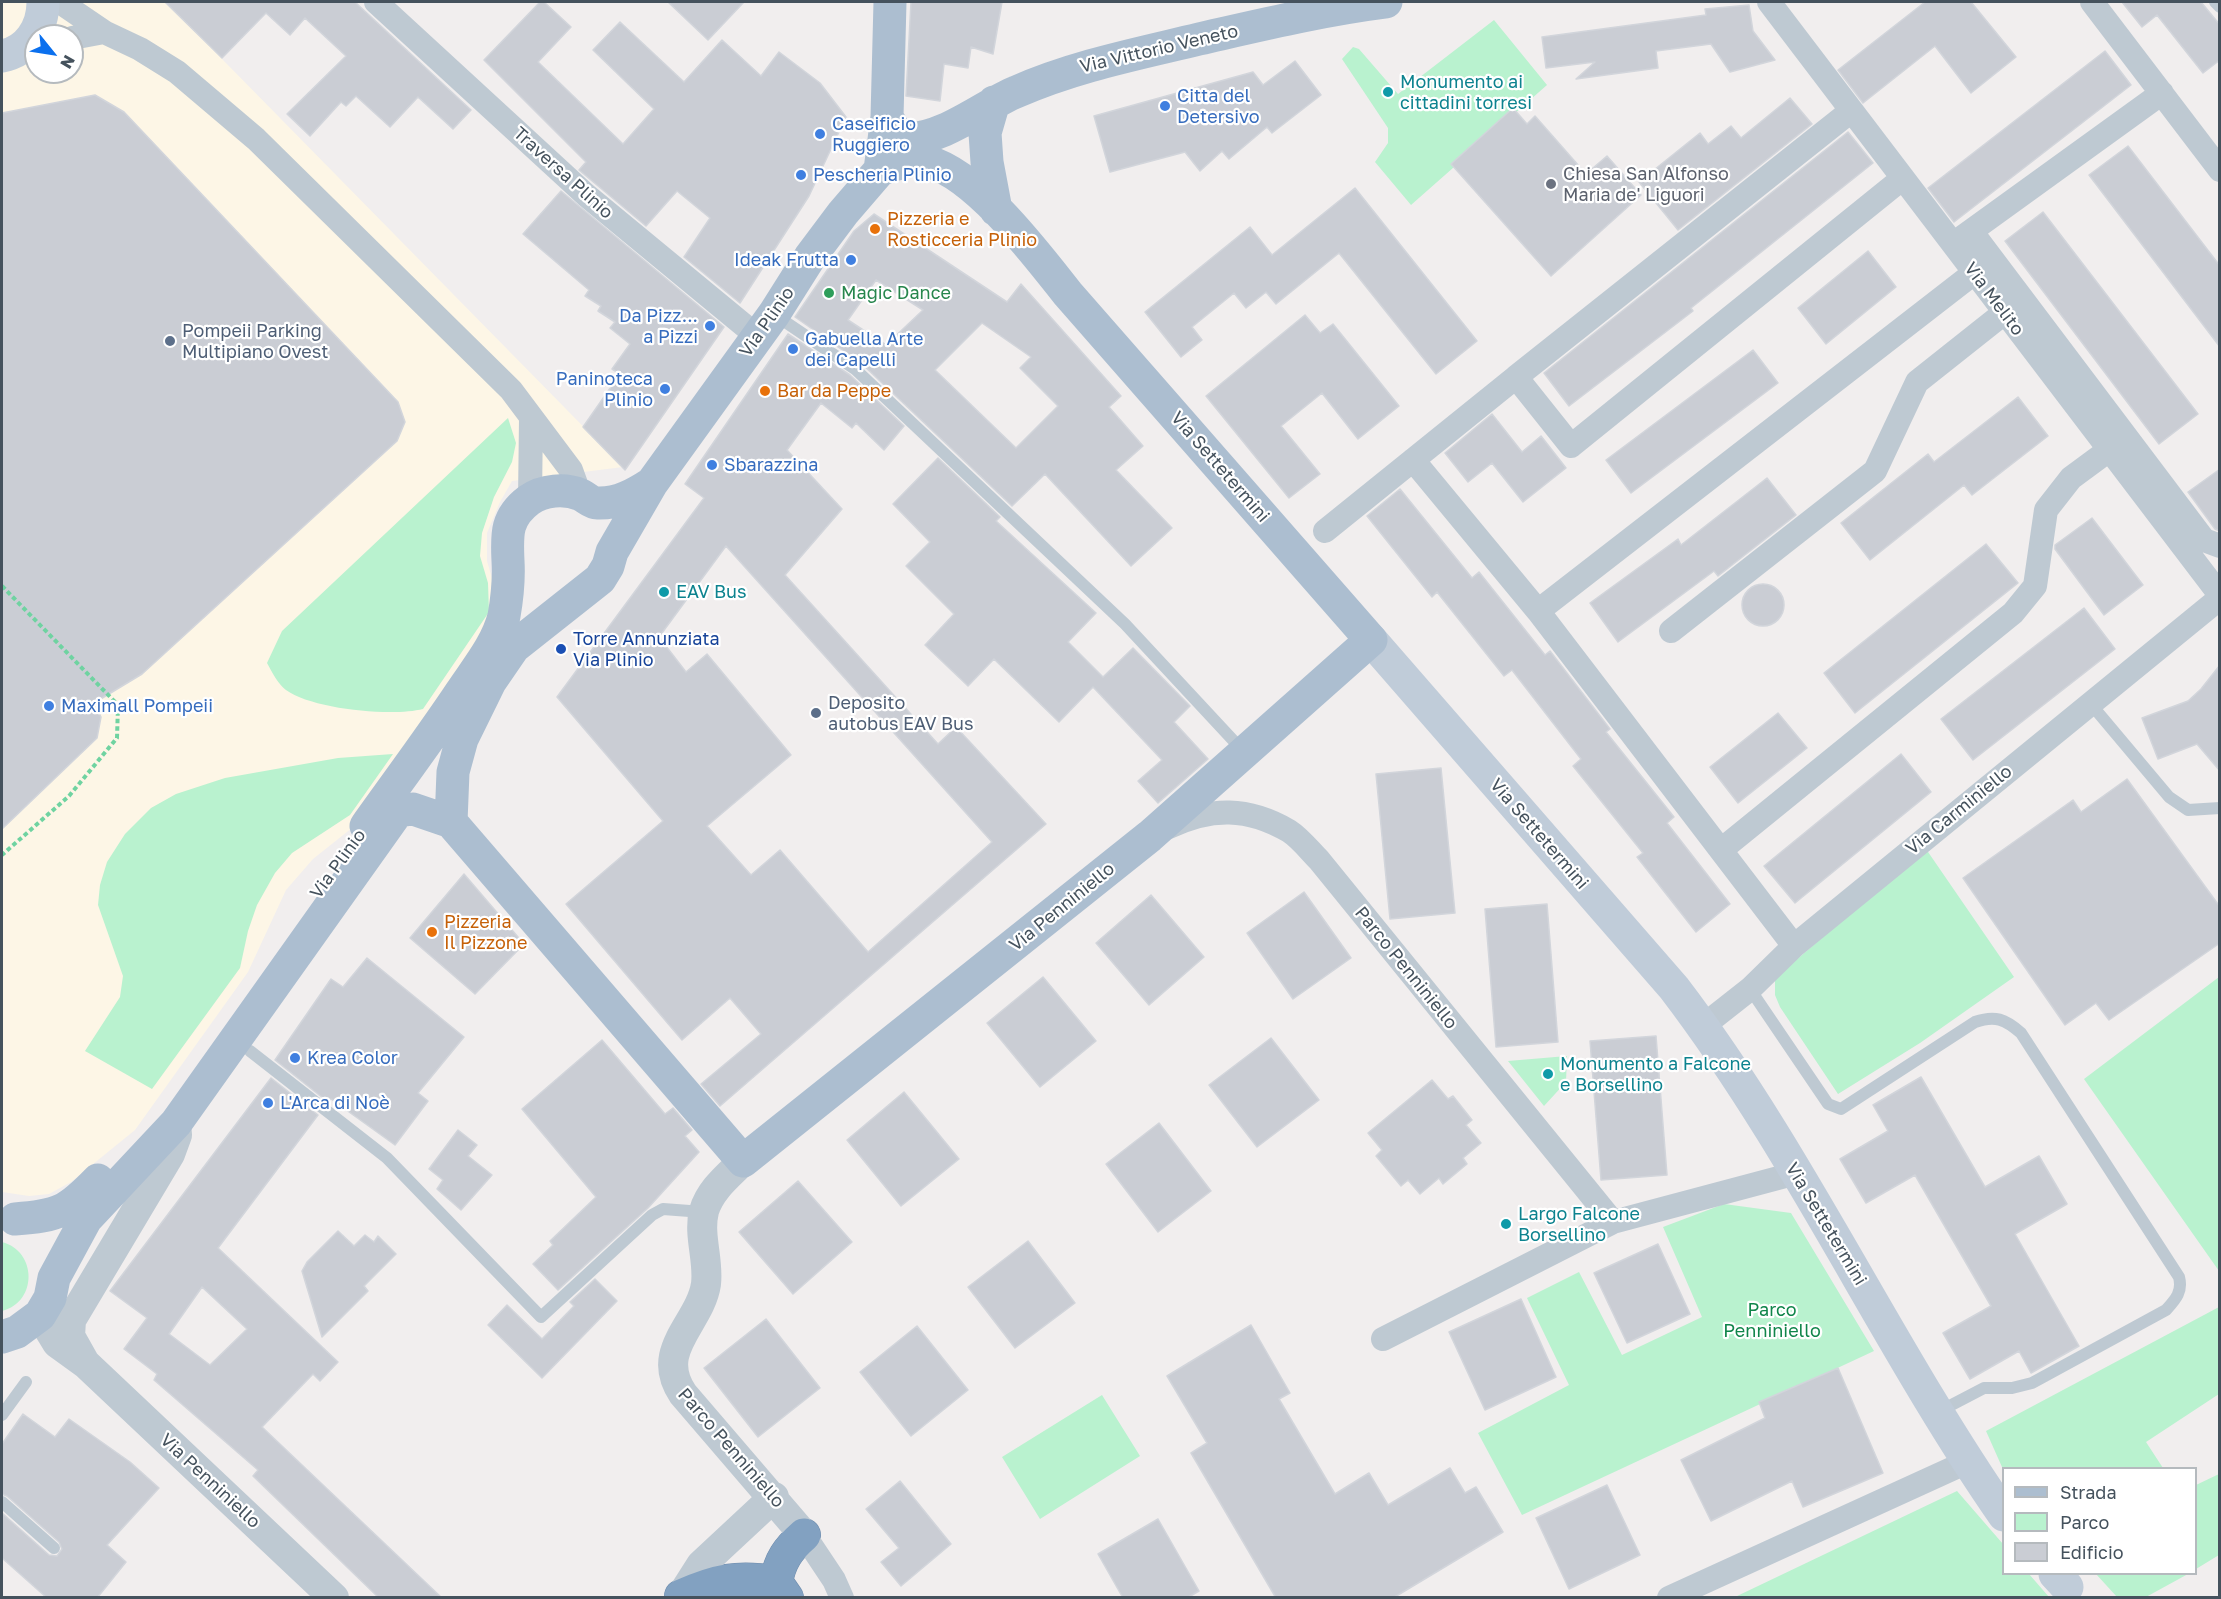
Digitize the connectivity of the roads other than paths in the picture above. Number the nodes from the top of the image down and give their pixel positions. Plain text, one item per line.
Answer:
1 (43, 2) edge
2 (60, 2) edge
3 (376, 2) edge
4 (890, 2) edge
5 (1373, 2) edge
6 (1769, 2) edge
7 (2092, 2) edge
8 (2215, 2) edge
9 (2220, 7) edge
10 (104, 32) junction
11 (84, 36) edge
12 (21, 49) edge
13 (2162, 93) junction
14 (994, 102) junction
15 (1851, 111) junction
16 (887, 117) junction
17 (880, 170) junction
18 (2220, 170) edge
19 (1903, 178) junction
20 (996, 210) junction
21 (1962, 238) junction
22 (1974, 273) junction
23 (2004, 313) junction
24 (766, 325) junction
25 (1516, 377) junction
26 (531, 418) junction
27 (2109, 450) junction
28 (1413, 460) junction
29 (652, 483) junction
30 (530, 499) junction
31 (587, 499) junction
32 (1325, 531) dead end
33 (2220, 546) edge
34 (2220, 597) edge
35 (1538, 611) junction
36 (1671, 631) dead end
37 (1371, 640) junction
38 (2090, 703) junction
39 (1245, 753) junction
40 (2220, 808) edge
41 (451, 822) junction
42 (1150, 836) junction
43 (1721, 850) junction
44 (1794, 946) junction
45 (1750, 988) junction
46 (1703, 1026) junction
47 (250, 1051) dead end
48 (176, 1123) junction
49 (742, 1161) junction
50 (1797, 1173) junction
51 (704, 1212) junction
52 (8, 1218) edge
53 (1612, 1222) junction
54 (54, 1278) junction
55 (40, 1315) junction
56 (2, 1337) edge
57 (1383, 1339) dead end
58 (86, 1364) junction
59 (26, 1382) dead end
60 (1937, 1412) junction
61 (2, 1416) edge
62 (1967, 1462) junction
63 (774, 1497) junction
64 (2, 1502) edge
65 (2002, 1512) edge
66 (804, 1535) junction
67 (54, 1548) dead end
68 (782, 1590) edge
69 (680, 1597) edge
70 (334, 1598) edge
71 (842, 1598) edge
72 (1669, 1598) edge

1 - 12 main road
2 - 10 street
3 - 24 street, Traversa Plinio
4 - 16 main road
5 - 14 main road, Via Vittorio Veneto
6 - 15 street, Via Melito
7 - 13 street
8 - 9 lane
10 - 11 street
10 - 26 street
13 - 18 street
13 - 21 street
14 - 16 main road, Via Vittorio Veneto
14 - 20 main road
15 - 19 street, Via Melito
15 - 25 street
16 - 17 main road
17 - 20 main road, Via Settetermini
17 - 24 main road, Via Plinio
19 - 21 street, Via Melito
19 - 25 street
20 - 37 main road, Via Settetermini
21 - 22 street, Via Melito
21 - 33 street
22 - 23 street, Via Melito
22 - 35 street
23 - 27 street, Via Melito
23 - 36 street
24 - 29 main road, Via Plinio
24 - 39 lane
25 - 28 street
26 - 30 street
26 - 31 street
27 - 34 street, Via Melito
27 - 43 street
28 - 32 street
28 - 35 street
29 - 31 main road
29 - 41 main road, Via Plinio
30 - 31 main road
30 - 52 main road, Via Plinio
34 - 38 street, Via Carminiello
35 - 43 street
37 - 39 main road, Via Penniniello
37 - 46 main road, Via Settetermini
38 - 40 lane
38 - 44 street, Via Carminiello
39 - 42 main road, Via Penniniello
41 - 48 main road, Via Plinio
41 - 49 main road
42 - 49 main road, Via Penniniello
42 - 53 street, Parco Penniniello
43 - 44 street
44 - 45 street, Via Carminiello
45 - 46 street, Via Carminiello
45 - 60 lane
46 - 50 main road, Via Settetermini
47 - 51 lane
48 - 54 main road, Via Plinio
48 - 58 street, Via Penniniello
49 - 51 street, Parco Penniniello
50 - 53 street
50 - 60 main road, Via Settetermini
51 - 63 street, Parco Penniniello
52 - 54 main road, Via Plinio
53 - 57 street
54 - 55 main road, Via Plinio
55 - 56 main road
55 - 58 street, Via Penniniello
58 - 70 street, Via Penniniello
59 - 61 lane
60 - 62 main road, Via Settetermini
62 - 65 main road, Via Settetermini
62 - 72 street
63 - 66 street, Parco Penniniello
63 - 69 street
64 - 67 lane
66 - 68 highway
66 - 71 street, Parco Penniniello
68 - 69 highway

